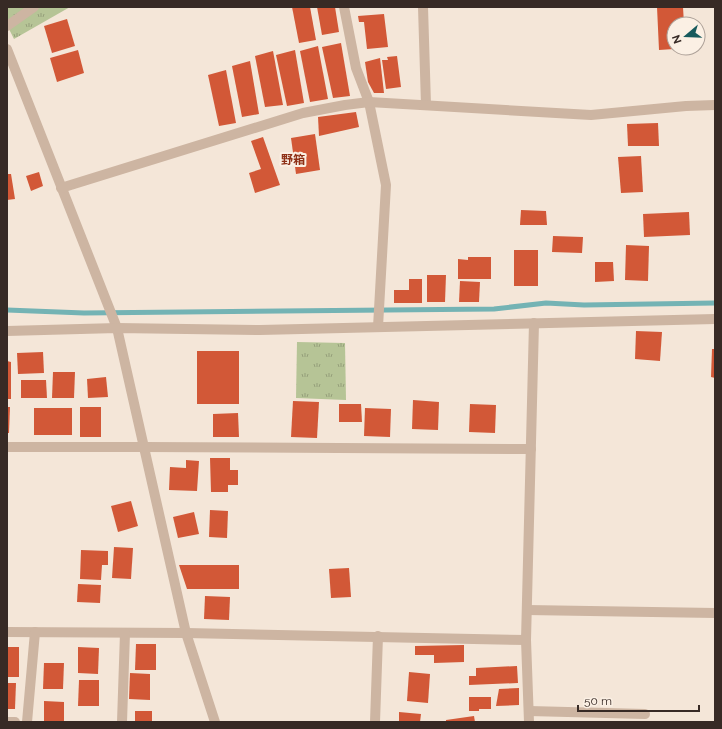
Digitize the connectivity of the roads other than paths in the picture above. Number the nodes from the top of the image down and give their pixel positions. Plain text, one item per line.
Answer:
1 (34, 7) edge
2 (344, 7) edge
3 (423, 7) edge
4 (7, 26) edge
5 (7, 49) edge
6 (369, 102) junction
7 (426, 105) junction
8 (715, 105) edge
9 (62, 188) junction
10 (715, 319) edge
11 (534, 323) junction
12 (378, 327) junction
13 (117, 328) junction
14 (7, 331) edge
15 (144, 447) junction
16 (7, 448) edge
17 (531, 450) junction
18 (527, 610) junction
19 (715, 613) edge
20 (7, 632) edge
21 (35, 632) junction
22 (125, 633) junction
23 (186, 633) junction
24 (378, 636) junction
25 (526, 640) junction
26 (529, 711) junction
27 (645, 714) dead end
28 (7, 722) edge
29 (16, 722) edge
30 (27, 722) edge
31 (122, 722) edge
32 (215, 722) edge
33 (375, 722) edge
34 (529, 722) edge

1 - 4 street
2 - 6 street
3 - 7 street
5 - 9 street
6 - 7 street
6 - 9 street
6 - 12 street
7 - 8 street
9 - 13 street
10 - 11 street
11 - 12 street
11 - 17 street
12 - 13 street
13 - 14 street
13 - 15 street
15 - 16 street
15 - 17 street
15 - 23 street
17 - 18 street
18 - 19 street
18 - 25 street
20 - 21 street
21 - 22 street
21 - 30 street
22 - 23 street
22 - 31 street
23 - 24 street
23 - 32 street
24 - 25 street
24 - 33 street
25 - 26 street
26 - 27 street
26 - 34 street
28 - 29 street

